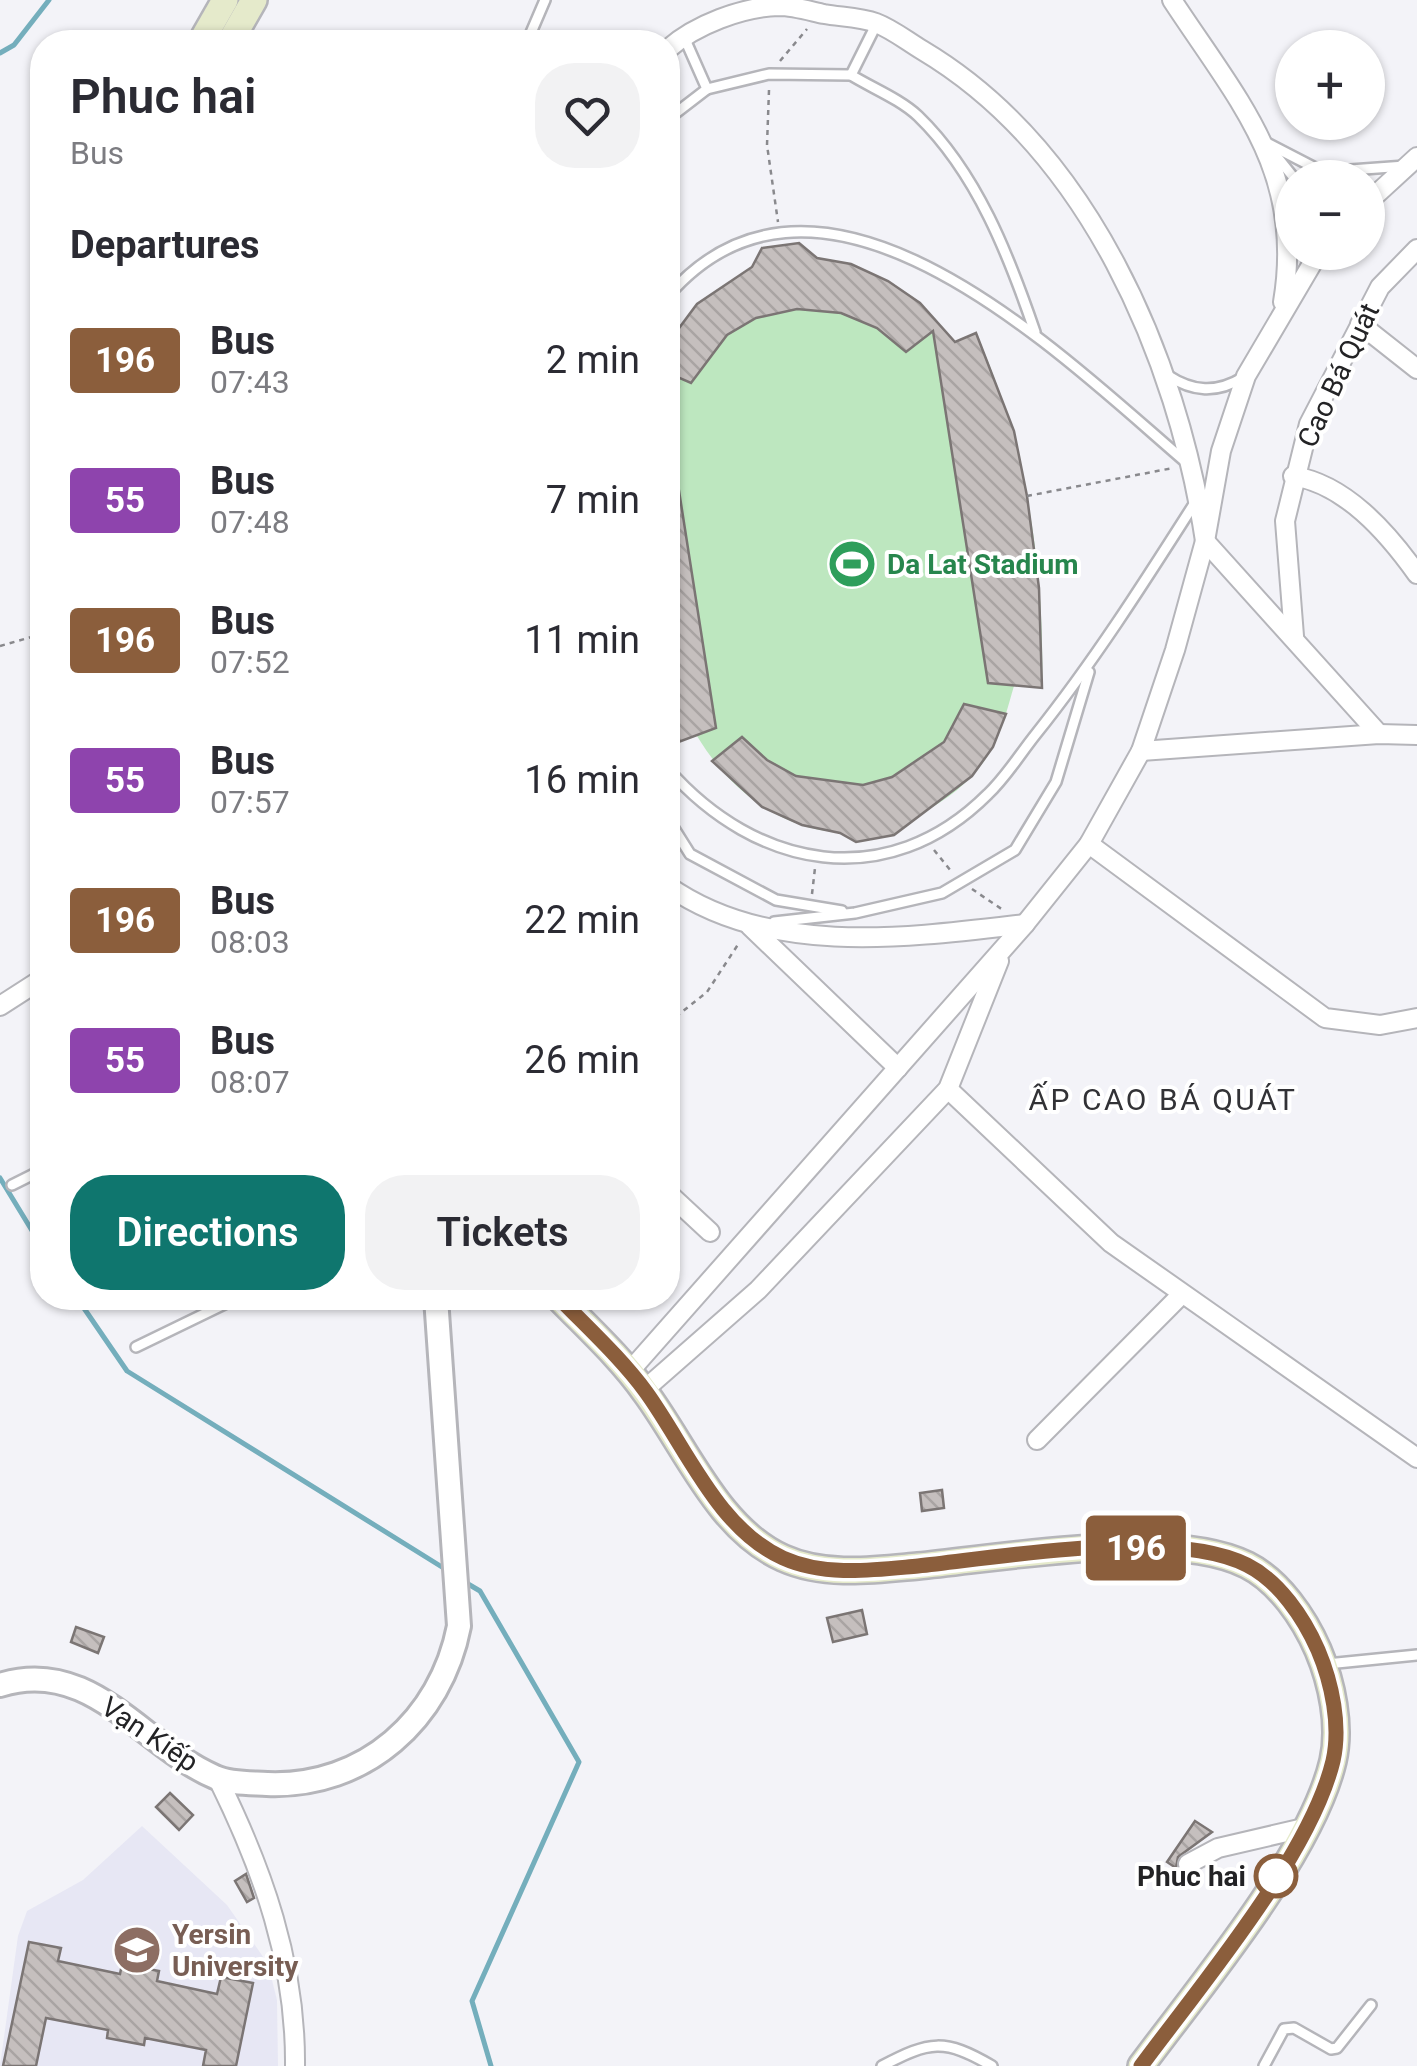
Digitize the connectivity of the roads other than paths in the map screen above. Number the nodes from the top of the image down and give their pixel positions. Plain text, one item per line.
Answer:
1 (225, 0) edge
2 (254, 0) edge
3 (545, 0) edge
4 (1172, 0) edge
5 (876, 23) junction
6 (209, 30) edge
7 (237, 30) edge
8 (533, 30) edge
9 (683, 36) junction
10 (680, 39) edge
11 (851, 76) junction
12 (708, 90) junction
13 (680, 110) edge
14 (1265, 142) junction
15 (1280, 160) edge
16 (1412, 162) edge
17 (1385, 187) edge
18 (1417, 249) edge
19 (1308, 270) edge
20 (680, 287) edge
21 (1282, 312) junction
22 (1360, 324) junction
23 (1036, 335) junction
24 (1417, 369) edge
25 (1162, 372) junction
26 (1246, 376) junction
27 (1189, 465) junction
28 (1293, 476) junction
29 (1198, 498) junction
30 (1205, 540) junction
31 (1416, 570) edge
32 (1294, 636) junction
33 (1091, 665) junction
34 (1379, 734) junction
35 (1417, 735) edge
36 (1141, 751) junction
37 (680, 782) edge
38 (680, 838) edge
39 (1088, 844) junction
40 (680, 894) edge
41 (855, 913) junction
42 (1025, 924) junction
43 (749, 925) junction
44 (1005, 947) junction
45 (30, 987) edge
46 (0, 1006) edge
47 (1417, 1018) edge
48 (898, 1068) junction
49 (948, 1089) junction
50 (30, 1176) edge
51 (12, 1185) dead end
52 (680, 1204) edge
53 (710, 1232) dead end
54 (1180, 1296) junction
55 (212, 1310) edge
56 (437, 1310) edge
57 (570, 1310) edge
58 (136, 1347) dead end
59 (636, 1381) junction
60 (1037, 1440) dead end
61 (1417, 1458) edge
62 (1417, 1654) edge
63 (1324, 1664) junction
64 (0, 1685) edge
65 (218, 1779) junction
66 (1308, 1827) junction
67 (1188, 1864) dead end
68 (1372, 2005) dead end
69 (295, 2066) edge
70 (882, 2066) edge
71 (992, 2066) edge
72 (1141, 2066) edge
73 (1264, 2066) edge

1 - 6 main road
2 - 7 main road
3 - 8 lane
4 - 14 street
5 - 9 street
5 - 11 lane
5 - 25 street
9 - 10 street
9 - 12 lane
11 - 12 lane
11 - 23 lane
12 - 13 lane
14 - 15 lane
14 - 16 lane
14 - 21 street
16 - 17 street
18 - 22 street, Cao Bá Quát
19 - 21 street
20 - 23 lane
21 - 26 street
22 - 24 street
22 - 28 street, Cao Bá Quát
23 - 27 lane
25 - 26 lane
25 - 27 street
26 - 30 street
27 - 29 street
28 - 31 street
28 - 32 street, Cao Bá Quát
29 - 30 street
29 - 33 lane
30 - 32 street
30 - 36 street
32 - 34 street
33 - 37 lane
33 - 41 lane
34 - 35 street
34 - 36 street
36 - 39 street
38 - 41 lane
39 - 42 street
39 - 47 street
40 - 43 street
41 - 43 lane
42 - 43 street
42 - 44 street
43 - 48 street
44 - 48 street
44 - 49 street
45 - 46 street
48 - 59 street
49 - 54 street
49 - 59 street
50 - 51 lane
52 - 53 street
54 - 60 street
54 - 61 street
55 - 58 lane
56 - 65 street, Vạn Kiếp
57 - 59 main road
59 - 63 main road
62 - 63 lane
63 - 66 main road
64 - 65 street, Vạn Kiếp
65 - 69 street
66 - 67 street
66 - 72 main road
68 - 73 lane
70 - 71 lane

